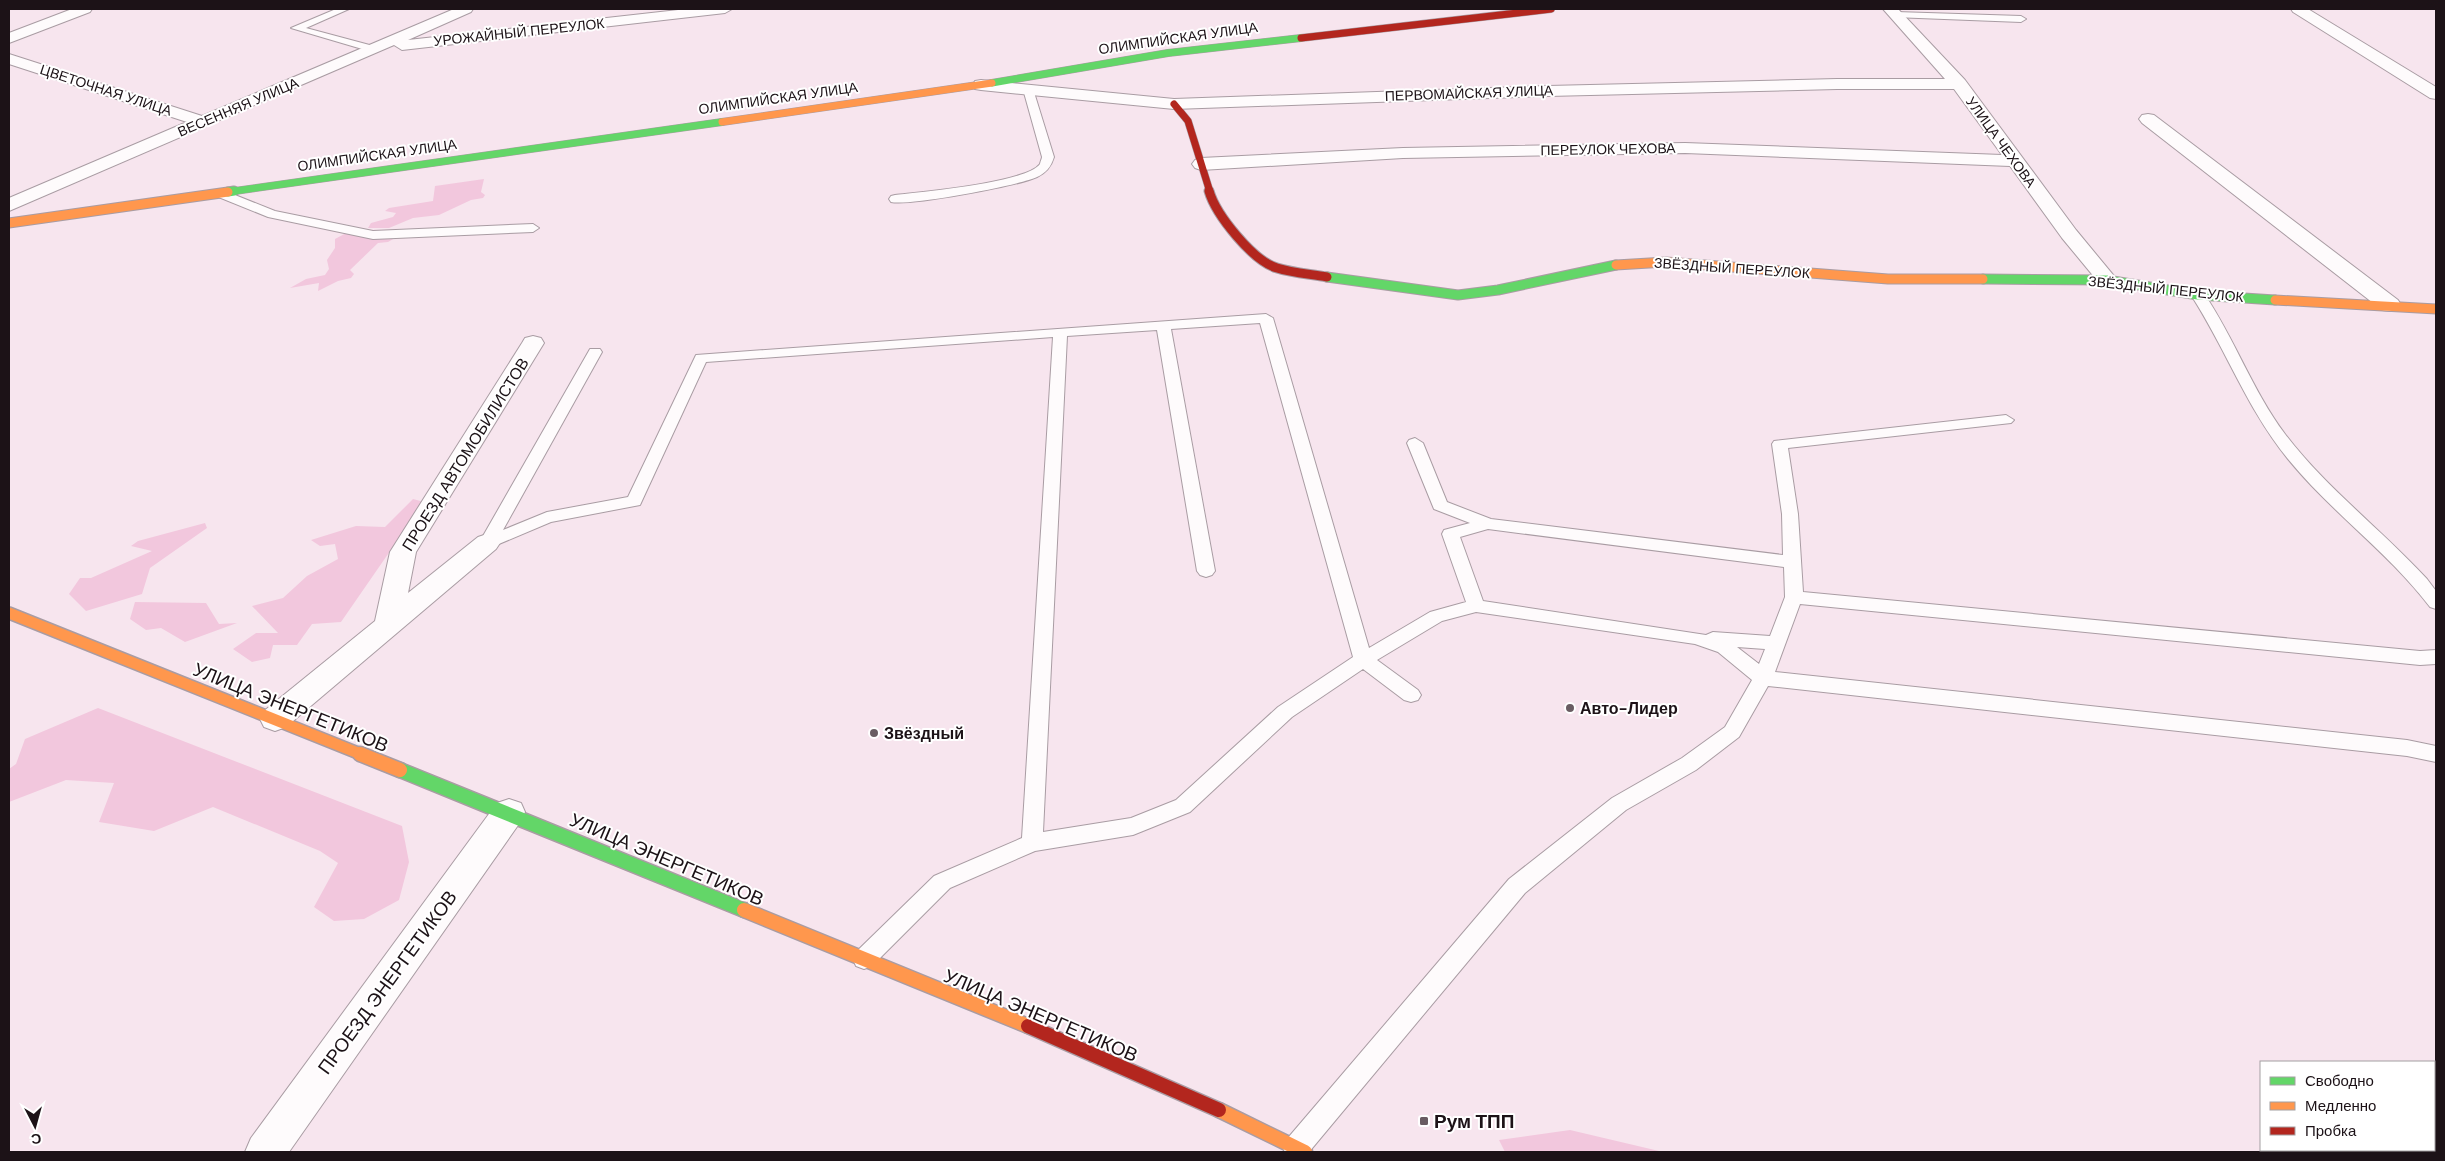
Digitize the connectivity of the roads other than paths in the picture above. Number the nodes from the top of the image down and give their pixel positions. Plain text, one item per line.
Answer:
1 (85, 9) edge
2 (344, 9) edge
3 (466, 9) edge
4 (725, 9) edge
5 (1551, 9) edge
6 (2298, 9) edge
7 (1893, 12) edge
8 (2021, 18) dead end
9 (9, 38) edge
10 (373, 49) junction
11 (9, 59) edge
12 (981, 84) junction
13 (1959, 84) junction
14 (1028, 89) junction
15 (2436, 94) edge
16 (1174, 104) junction
17 (2148, 119) dead end
18 (204, 122) junction
19 (2014, 161) junction
20 (1202, 164) junction
21 (220, 193) junction
22 (895, 199) dead end
23 (9, 205) edge
24 (9, 223) edge
25 (533, 228) dead end
26 (2107, 280) junction
27 (2198, 295) junction
28 (2390, 305) junction
29 (2436, 308) edge
30 (1163, 325) junction
31 (1060, 332) junction
32 (533, 343) dead end
33 (595, 352) dead end
34 (2006, 420) dead end
35 (1415, 443) dead end
36 (1488, 524) junction
37 (487, 543) junction
38 (1792, 562) junction
39 (1206, 571) dead end
40 (1794, 597) junction
41 (2436, 603) edge
42 (1476, 606) junction
43 (9, 613) edge
44 (388, 625) junction
45 (1695, 638) junction
46 (1776, 643) junction
47 (2436, 657) edge
48 (1363, 660) junction
49 (1763, 678) junction
50 (1411, 695) dead end
51 (275, 719) junction
52 (2436, 754) edge
53 (509, 812) junction
54 (1032, 843) junction
55 (864, 959) junction
56 (1300, 1150) edge
57 (265, 1152) edge

1 - 9 street
2 - 10 lane
3 - 10 street, ВЕСЕННЯЯ УЛИЦА
4 - 10 street, УРОЖАЙНЫЙ ПЕРЕУЛОК
5 - 12 street, ОЛИМПИЙСКАЯ УЛИЦА
6 - 15 street
7 - 8 lane
7 - 13 street, УЛИЦА ЧЕХОВА
10 - 18 street, ВЕСЕННЯЯ УЛИЦА
11 - 18 street, ЦВЕТОЧНАЯ УЛИЦА
12 - 14 street, ПЕРВОМАЙСКАЯ УЛИЦА
12 - 21 street, ОЛИМПИЙСКАЯ УЛИЦА
13 - 16 street, ПЕРВОМАЙСКАЯ УЛИЦА
13 - 19 street, УЛИЦА ЧЕХОВА
14 - 16 street, ПЕРВОМАЙСКАЯ УЛИЦА
14 - 22 lane
16 - 20 street, ЗВЁЗДНЫЙ ПЕРЕУЛОК
17 - 28 street
18 - 23 street, ВЕСЕННЯЯ УЛИЦА
19 - 20 street, ПЕРЕУЛОК ЧЕХОВА
19 - 26 street, УЛИЦА ЧЕХОВА
20 - 26 street, ЗВЁЗДНЫЙ ПЕРЕУЛОК
21 - 24 street, ОЛИМПИЙСКАЯ УЛИЦА
21 - 25 lane
26 - 27 street, ЗВЁЗДНЫЙ ПЕРЕУЛОК
27 - 28 street, ЗВЁЗДНЫЙ ПЕРЕУЛОК
27 - 41 lane
28 - 29 street, ЗВЁЗДНЫЙ ПЕРЕУЛОК
30 - 31 lane
30 - 39 lane
30 - 48 lane
31 - 37 lane
31 - 54 lane
32 - 44 street, ПРОЕЗД АВТОМОБИЛИСТОВ
33 - 37 lane
34 - 38 lane
35 - 36 lane
36 - 38 lane
36 - 42 lane
37 - 44 street
38 - 40 lane
40 - 46 lane
40 - 47 lane
42 - 45 lane
42 - 48 lane
43 - 51 street, УЛИЦА ЭНЕРГЕТИКОВ
44 - 51 street
45 - 46 lane
45 - 49 lane
46 - 49 lane
48 - 50 lane
48 - 54 lane
49 - 52 lane
49 - 56 lane
51 - 53 street, УЛИЦА ЭНЕРГЕТИКОВ
53 - 55 street, УЛИЦА ЭНЕРГЕТИКОВ
53 - 57 street, ПРОЕЗД ЭНЕРГЕТИКОВ
54 - 55 lane
55 - 56 street, УЛИЦА ЭНЕРГЕТИКОВ

